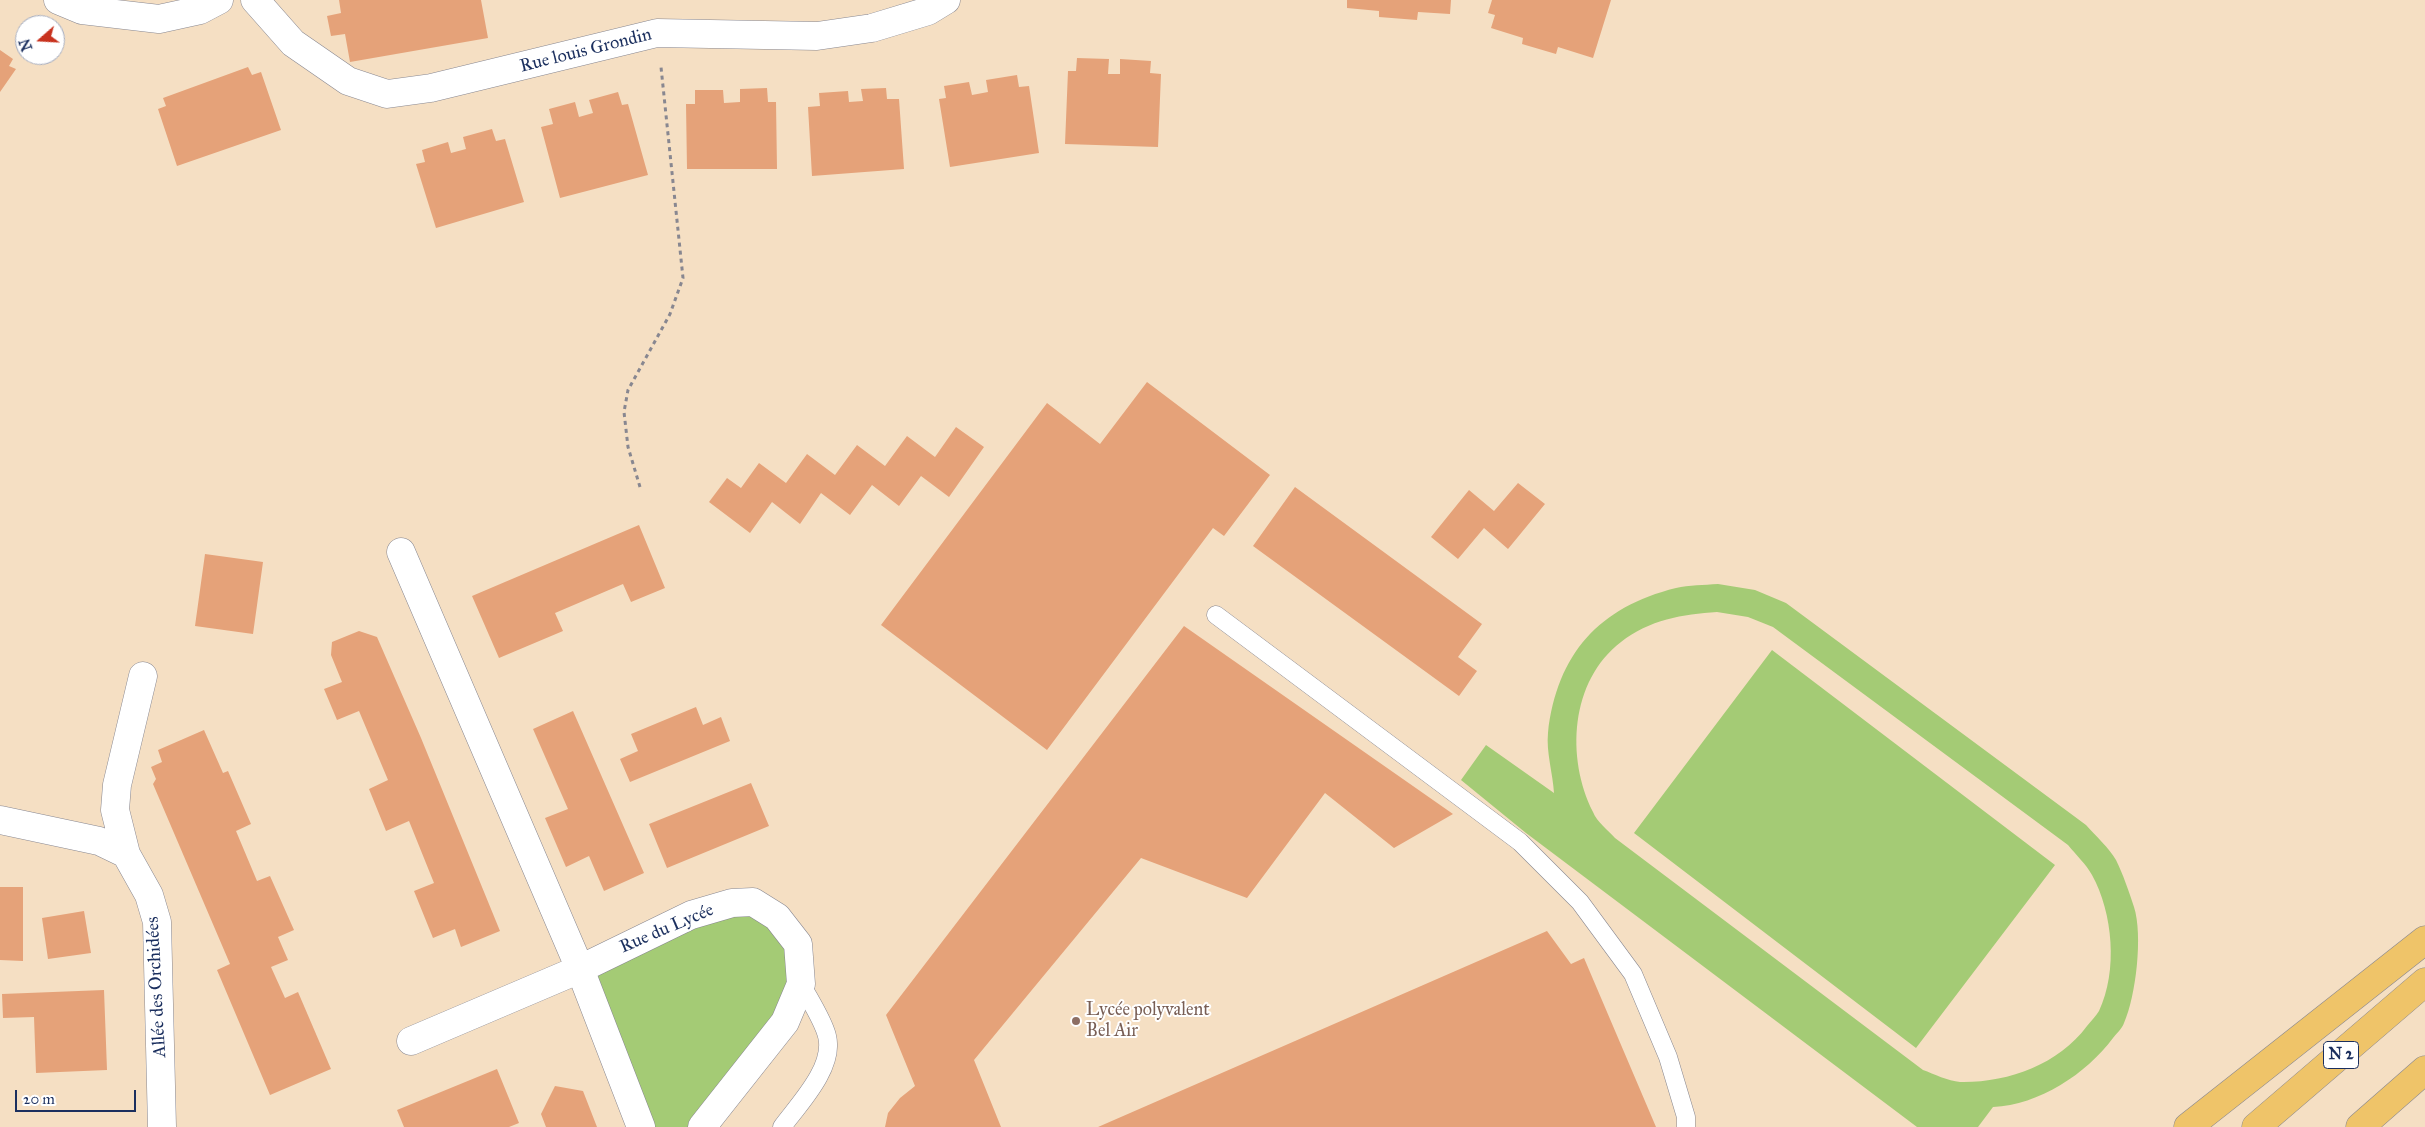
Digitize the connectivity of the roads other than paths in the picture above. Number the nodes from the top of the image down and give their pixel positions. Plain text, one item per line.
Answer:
1 (58, 0) edge
2 (219, 0) edge
3 (255, 0) edge
4 (946, 0) edge
5 (401, 552) dead end
6 (1216, 615) dead end
7 (144, 676) dead end
8 (0, 820) edge
9 (126, 854) junction
10 (2425, 940) edge
11 (580, 969) junction
12 (2425, 982) edge
13 (802, 984) junction
14 (412, 1041) dead end
15 (2425, 1070) edge
16 (162, 1127) edge
17 (641, 1127) edge
18 (702, 1127) edge
19 (782, 1127) edge
20 (1686, 1127) edge
21 (2188, 1127) edge
22 (2256, 1127) edge
23 (2360, 1127) edge

1 - 2 street
3 - 4 street, Rue louis Grondin
5 - 11 street
6 - 20 lane
7 - 9 street, Allée des Orchidées
8 - 9 street
9 - 16 street, Allée des Orchidées
10 - 21 highway
11 - 13 street, Rue du Lycée
11 - 14 street, Rue du Lycée
11 - 17 street
12 - 22 highway, N 2
13 - 18 street, Rue du Lycée
13 - 19 lane
15 - 23 highway

